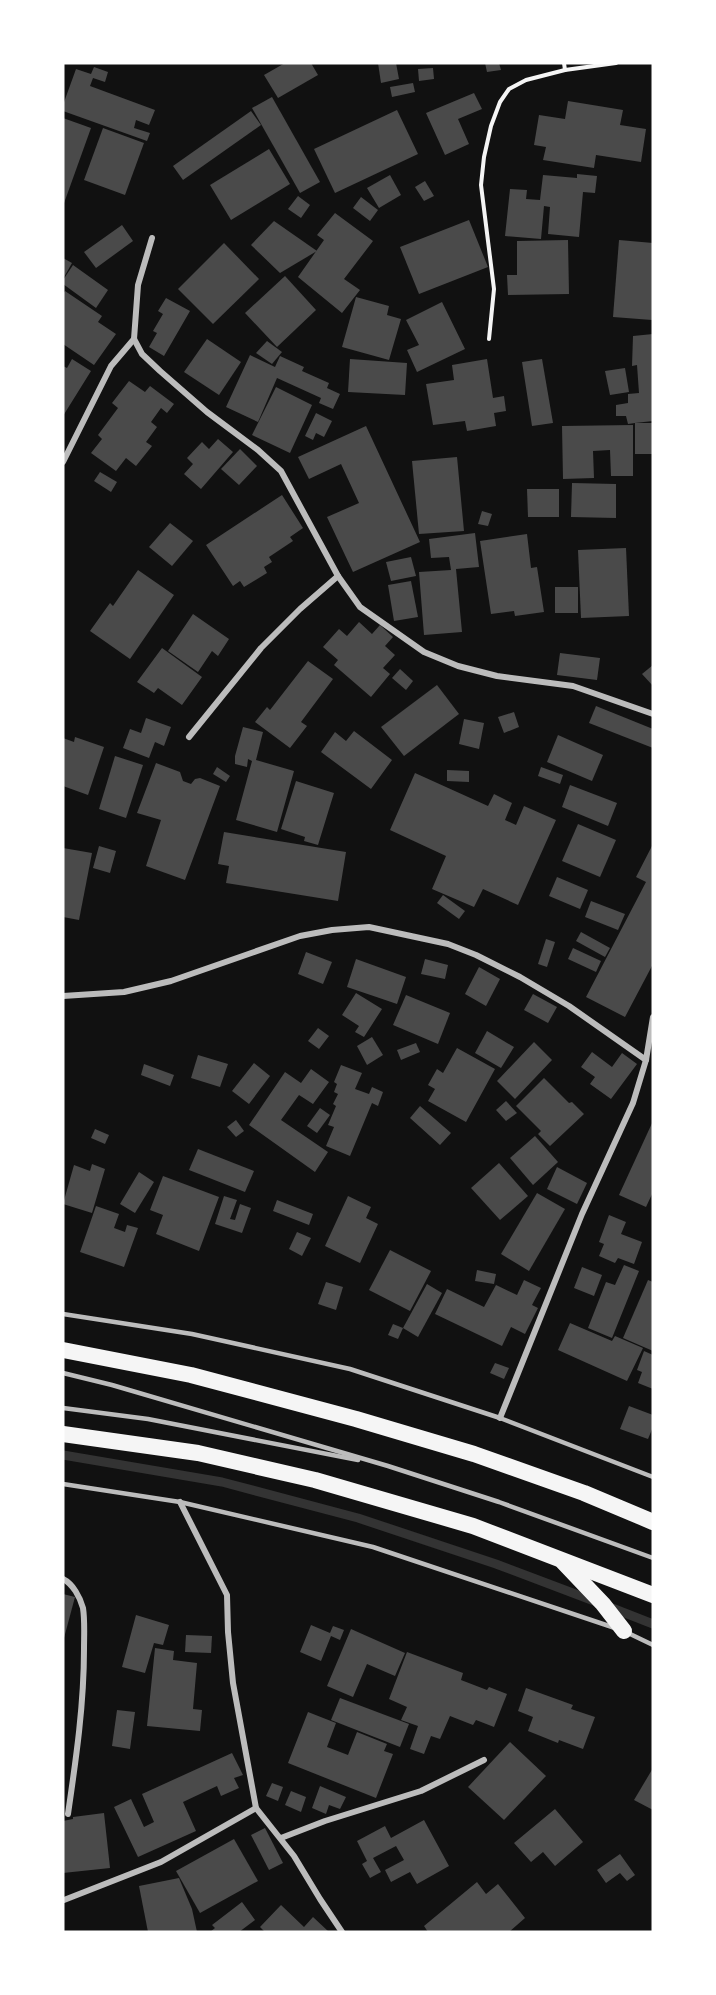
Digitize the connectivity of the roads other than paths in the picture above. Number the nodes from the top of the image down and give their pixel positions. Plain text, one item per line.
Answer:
1 (152, 238) dead end
2 (134, 339) junction
3 (63, 462) edge
4 (338, 576) junction
5 (653, 714) edge
6 (189, 737) dead end
7 (63, 996) edge
8 (653, 1017) edge
9 (646, 1060) junction
10 (63, 1314) edge
11 (63, 1350) edge
12 (63, 1374) edge
13 (63, 1408) edge
14 (500, 1418) junction
15 (63, 1434) edge
16 (388, 1466) junction
17 (653, 1477) edge
18 (63, 1484) edge
19 (180, 1502) junction
20 (653, 1522) edge
21 (653, 1558) edge
22 (561, 1560) junction
23 (63, 1579) edge
24 (653, 1595) edge
25 (624, 1631) junction
26 (653, 1645) edge
27 (484, 1760) dead end
28 (256, 1809) junction
29 (68, 1814) dead end
30 (281, 1838) junction
31 (64, 1900) edge
32 (342, 1932) edge

1 - 2 street
2 - 3 street
2 - 4 street
4 - 5 street
4 - 6 street
7 - 9 street
8 - 9 street
9 - 14 street
10 - 14 lane
11 - 20 highway
12 - 16 lane
13 - 16 lane
14 - 17 lane
15 - 22 highway
16 - 21 lane
18 - 19 lane
19 - 25 lane
19 - 28 street
22 - 24 highway
22 - 25 highway
23 - 29 street
25 - 26 lane
27 - 30 street
28 - 30 street
28 - 31 street
30 - 32 street

